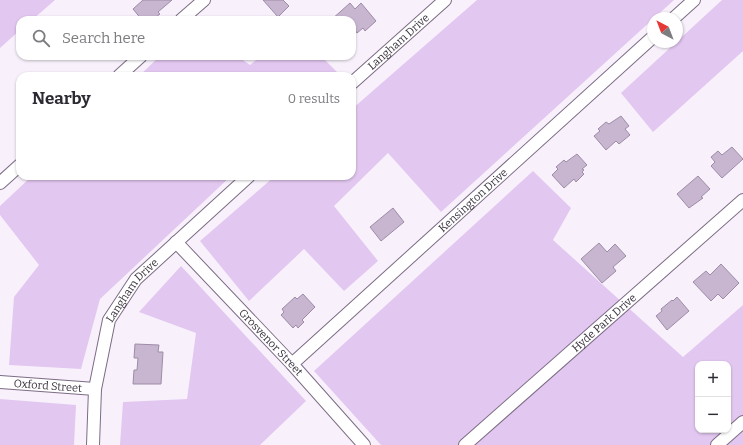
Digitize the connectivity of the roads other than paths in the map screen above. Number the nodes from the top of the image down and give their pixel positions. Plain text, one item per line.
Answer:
1 (204, 0) edge
2 (445, 0) edge
3 (694, 0) edge
4 (681, 12) edge
5 (186, 16) edge
6 (647, 42) edge
7 (137, 60) edge
8 (123, 72) edge
9 (356, 79) edge
10 (16, 169) edge
11 (245, 180) edge
12 (0, 183) edge
13 (743, 200) edge
14 (176, 242) junction
15 (292, 364) junction
16 (0, 382) edge
17 (96, 389) junction
18 (743, 422) edge
19 (93, 445) edge
20 (364, 445) edge
21 (465, 445) edge
22 (717, 445) edge

1 - 5 street
2 - 9 street, Langham Drive
3 - 4 street
6 - 15 street, Kensington Drive
7 - 8 street
10 - 12 street
11 - 14 street, Langham Drive
13 - 21 street, Hyde Park Drive
14 - 15 street, Grosvenor Street
14 - 17 street, Langham Drive
15 - 20 street, Grosvenor Street
16 - 17 street, Oxford Street
17 - 19 street, Langham Drive
18 - 22 street

